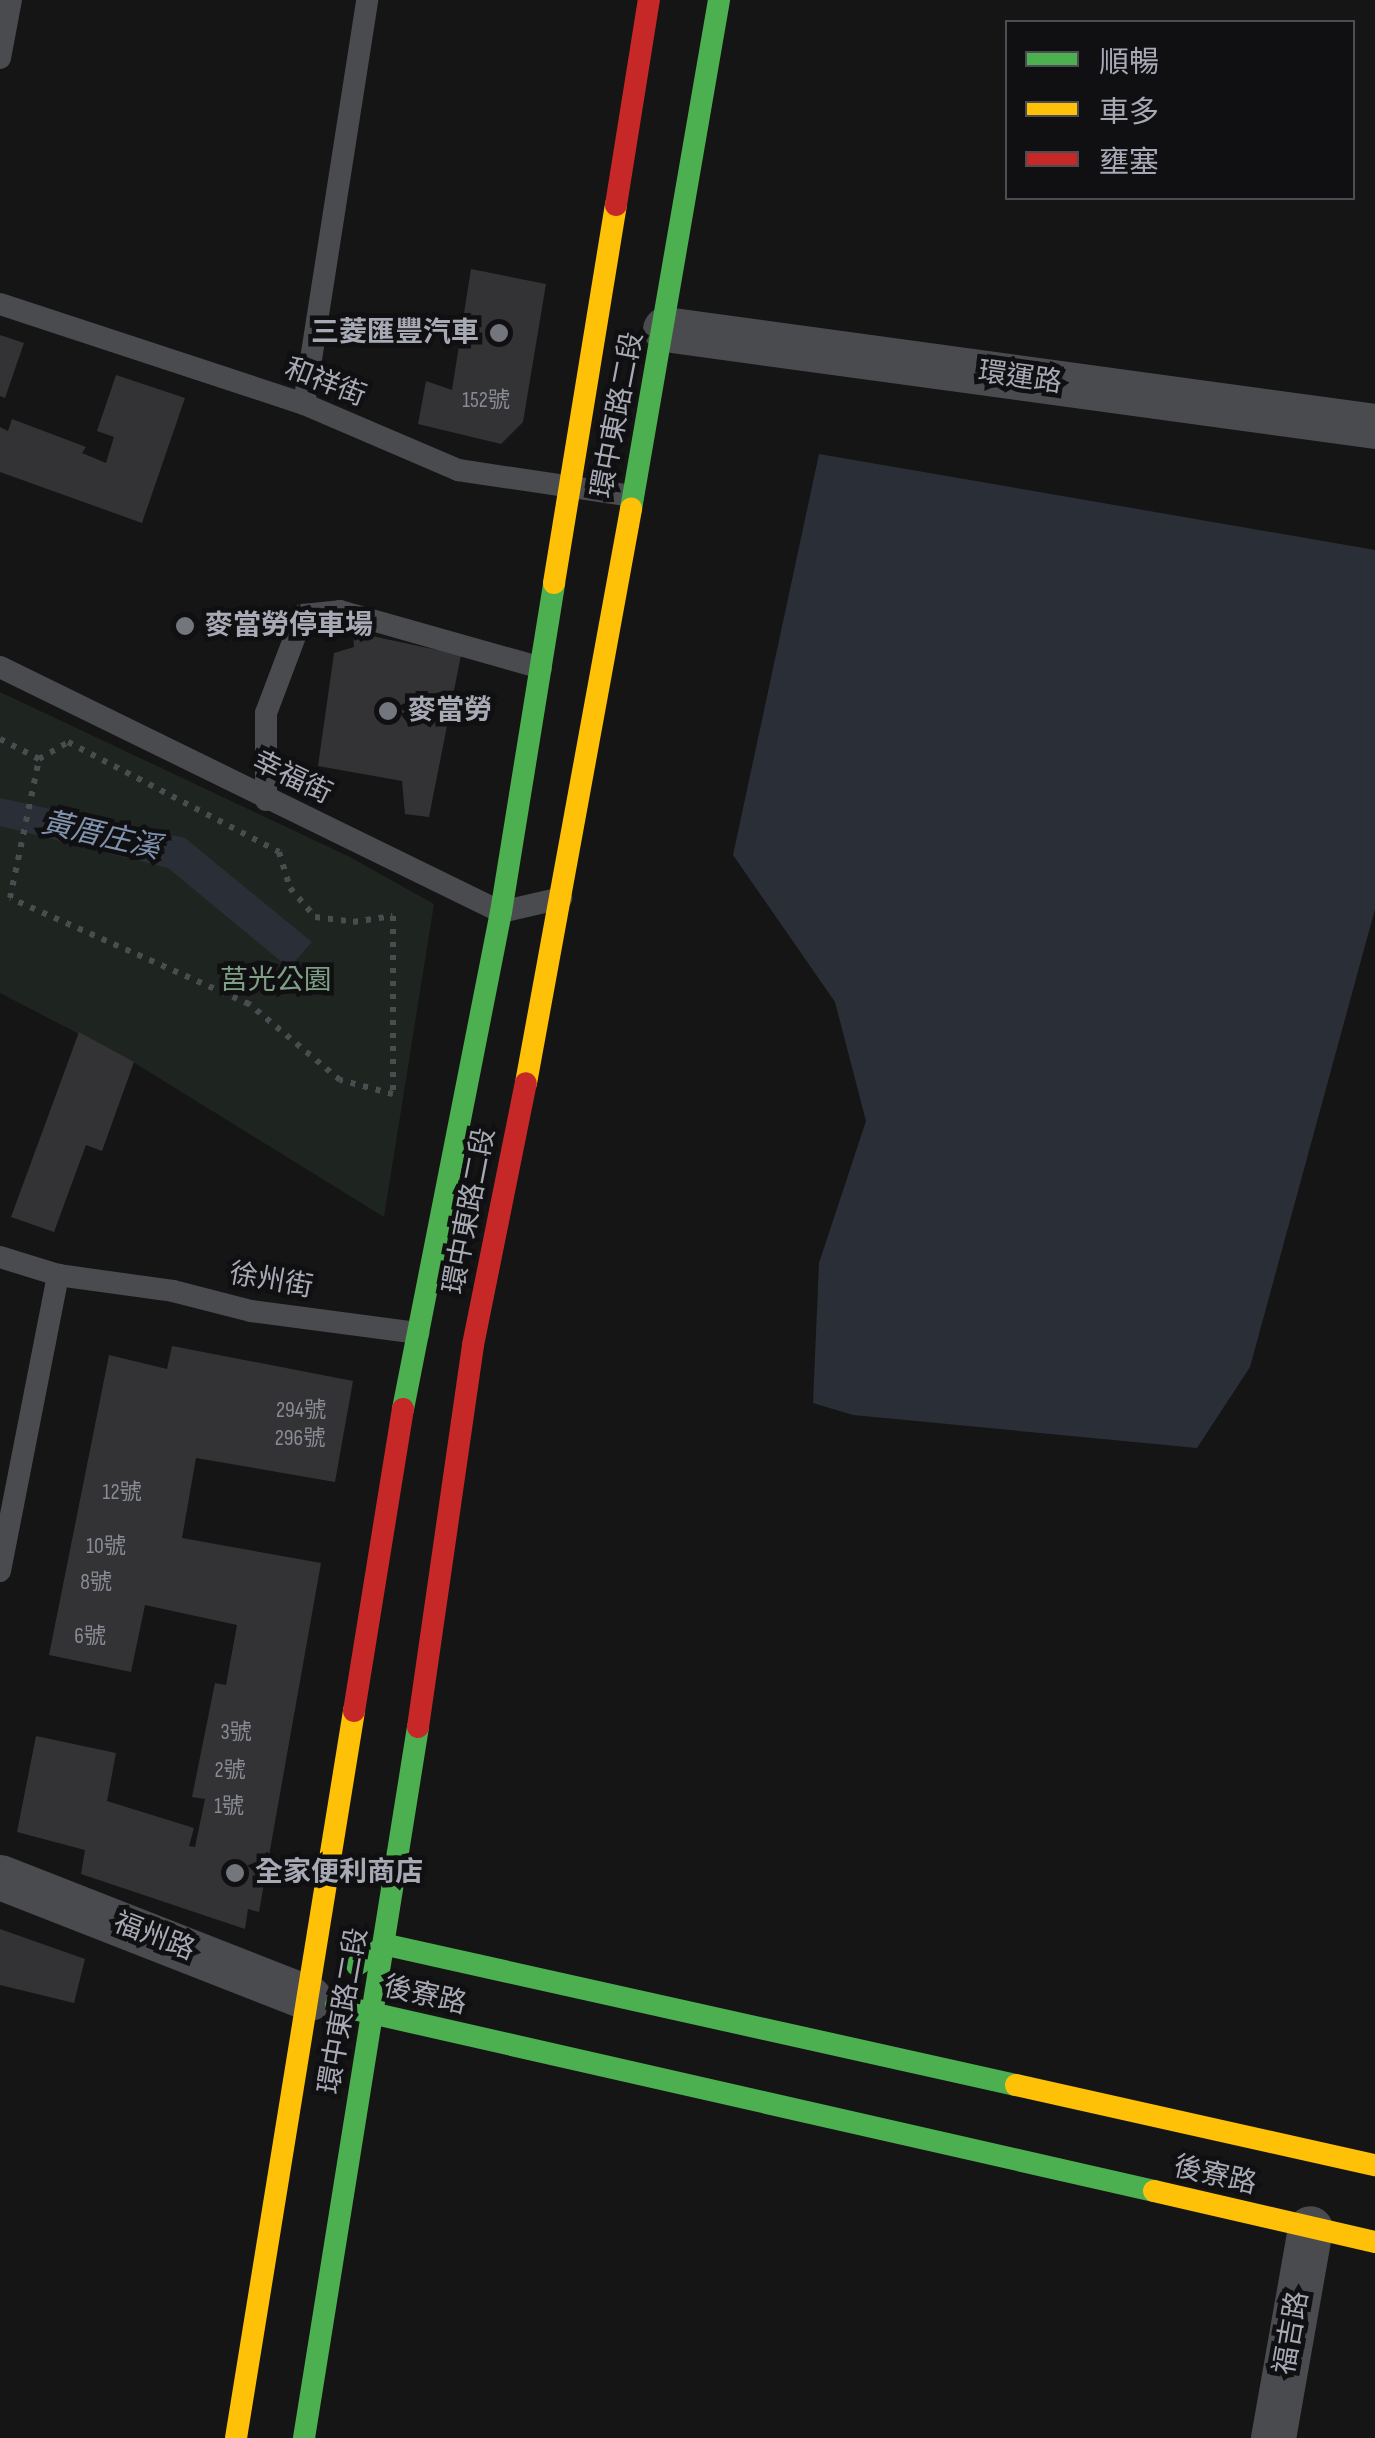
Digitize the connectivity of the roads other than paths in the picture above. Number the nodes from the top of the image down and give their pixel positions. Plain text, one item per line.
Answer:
1 (11, 0) edge
2 (367, 0) edge
3 (649, 0) edge
4 (719, 0) edge
5 (0, 58) edge
6 (0, 304) edge
7 (665, 329) junction
8 (304, 404) junction
9 (1375, 426) edge
10 (568, 482) junction
11 (633, 496) junction
12 (0, 668) edge
13 (541, 668) junction
14 (266, 800) junction
15 (564, 897) junction
16 (501, 912) junction
17 (0, 1256) edge
18 (58, 1274) junction
19 (444, 1339) junction
20 (0, 1571) edge
21 (0, 1877) edge
22 (387, 1944) junction
23 (309, 1998) junction
24 (370, 2014) junction
25 (1375, 2165) edge
26 (1310, 2228) junction
27 (1375, 2242) edge
28 (236, 2438) edge
29 (304, 2438) edge
30 (1273, 2438) edge

1 - 5 lane
2 - 8 lane
3 - 10 street, 環中東路二段
4 - 7 street, 環中東路二段
6 - 8 lane, 和祥街
7 - 9 street, 環運路
7 - 11 street, 環中東路二段
8 - 10 lane, 和祥街
10 - 11 lane, 和祥街
10 - 13 street, 環中東路二段
11 - 15 street, 環中東路二段
12 - 14 lane, 幸福街
13 - 14 lane
13 - 16 street, 環中東路二段
14 - 16 lane, 幸福街
15 - 16 lane
15 - 19 street, 環中東路二段
16 - 19 street, 環中東路二段
17 - 18 lane, 徐州街
18 - 19 lane, 徐州街
18 - 20 lane
19 - 22 street, 環中東路二段
19 - 23 street, 環中東路二段
21 - 23 street, 福州路
22 - 23 street, 後寮路
22 - 24 street, 環中東路二段
22 - 25 street, 後寮路
23 - 24 street, 後寮路
23 - 28 street, 環中東路二段
24 - 26 street, 後寮路
24 - 29 street, 環中東路二段
26 - 27 street, 後寮路
26 - 30 street, 福吉路

